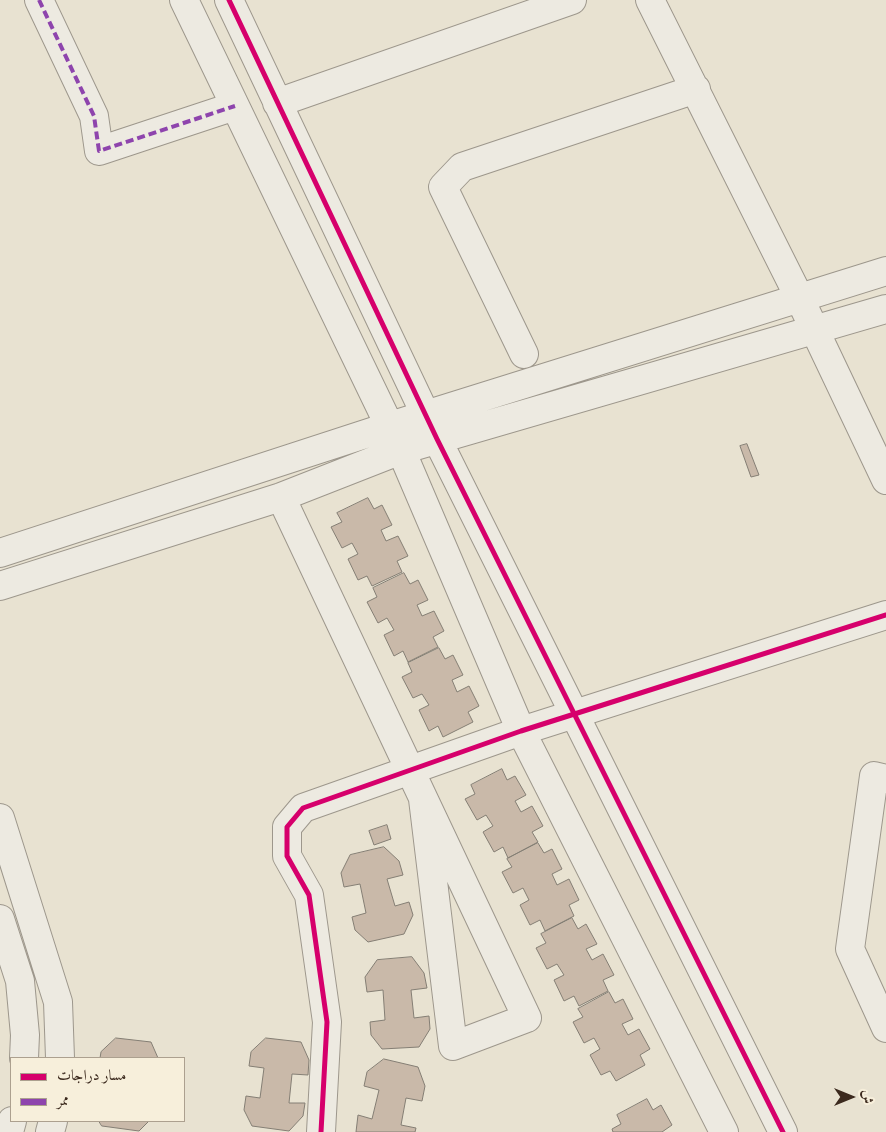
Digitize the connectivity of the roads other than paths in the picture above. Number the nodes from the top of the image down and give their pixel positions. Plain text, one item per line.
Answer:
1 (39, 0) edge
2 (184, 0) edge
3 (229, 0) edge
4 (572, 0) edge
5 (650, 0) edge
6 (696, 89) junction
7 (277, 103) junction
8 (235, 106) junction
9 (886, 271) edge
10 (799, 297) junction
11 (886, 309) edge
12 (814, 330) junction
13 (524, 354) dead end
14 (426, 415) junction
15 (396, 438) junction
16 (437, 439) junction
17 (886, 480) edge
18 (281, 497) junction
19 (0, 553) edge
20 (0, 586) edge
21 (886, 615) edge
22 (575, 716) junction
23 (521, 731) junction
24 (411, 771) junction
25 (886, 779) edge
26 (424, 799) junction
27 (0, 818) edge
28 (0, 919) edge
29 (886, 1028) edge
30 (24, 1057) edge
31 (60, 1057) edge
32 (321, 1132) edge
33 (724, 1132) edge
34 (783, 1132) edge

1 - 8 street
2 - 8 street
3 - 7 street
4 - 7 street
5 - 6 street
6 - 10 street
6 - 13 street
7 - 14 street
8 - 15 street
9 - 10 street
10 - 12 street
10 - 14 street
11 - 12 street
12 - 16 street
12 - 17 street
14 - 15 street
14 - 16 street
15 - 16 street
15 - 18 street
15 - 19 street
15 - 23 street
16 - 22 street
18 - 20 street
18 - 24 street
21 - 22 street
22 - 23 street
22 - 34 street
23 - 24 street
23 - 33 street
24 - 26 street
24 - 32 street
25 - 29 street
26 - 26 street
27 - 31 street
28 - 30 street

